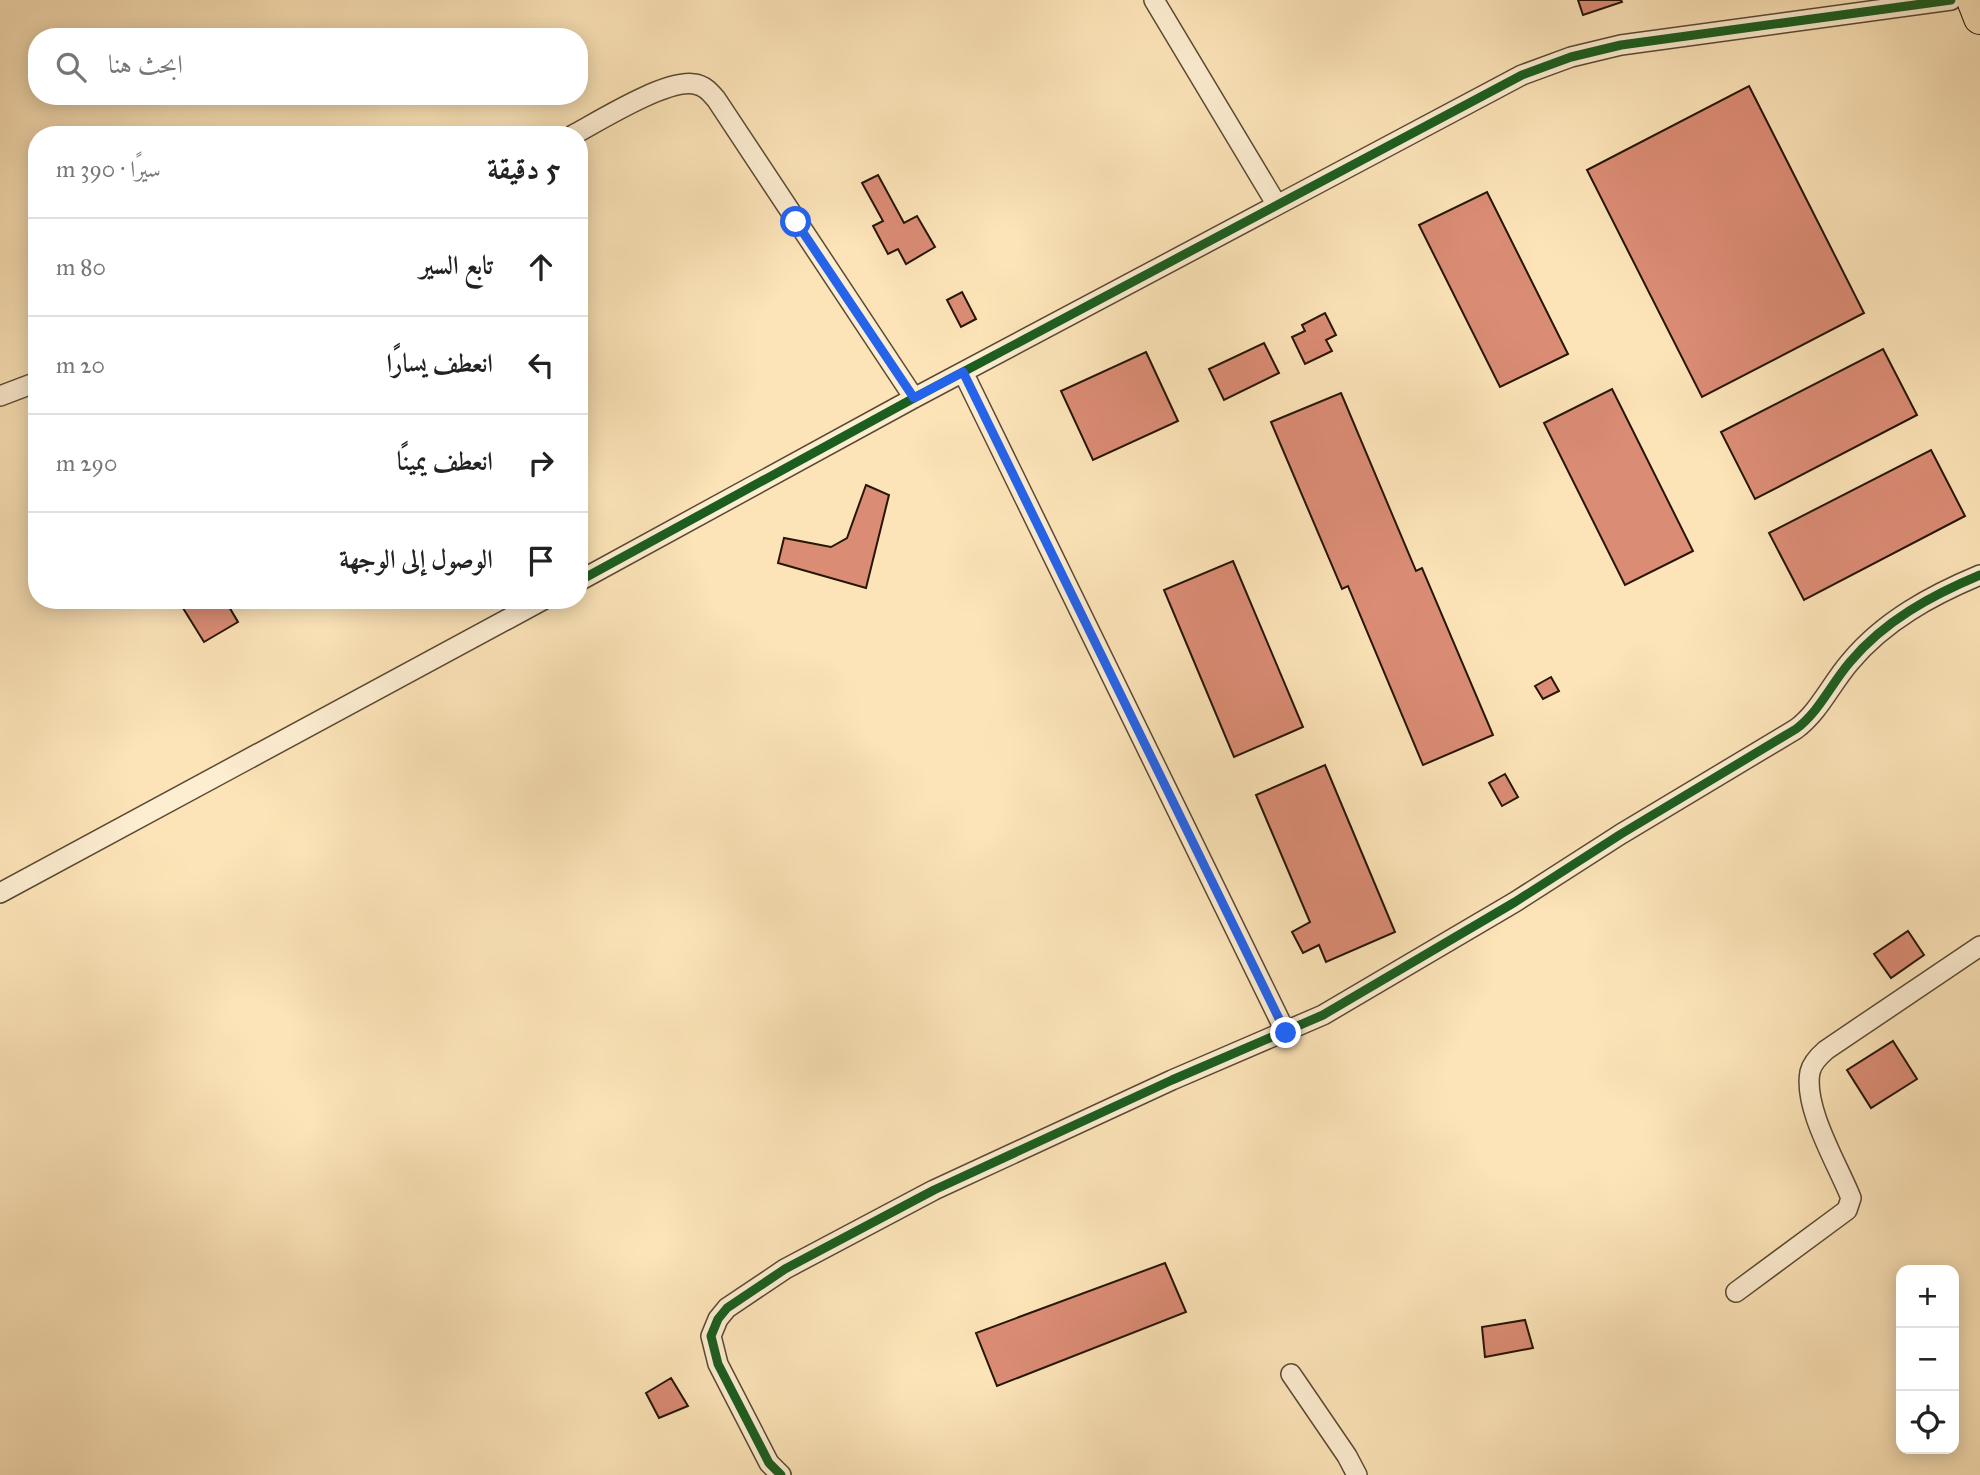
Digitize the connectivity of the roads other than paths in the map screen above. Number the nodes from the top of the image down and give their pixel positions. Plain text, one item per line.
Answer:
1 (1154, 0) edge
2 (1951, 0) edge
3 (1973, 0) edge
4 (1980, 18) edge
5 (588, 127) edge
6 (1277, 205) junction
7 (963, 372) junction
8 (28, 385) edge
9 (0, 396) edge
10 (914, 398) junction
11 (1980, 575) edge
12 (588, 576) edge
13 (526, 609) edge
14 (0, 892) edge
15 (1980, 946) edge
16 (1286, 1033) junction
17 (1735, 1292) dead end
18 (1291, 1374) dead end
19 (781, 1475) edge
20 (1357, 1475) edge

1 - 6 street
2 - 6 street
3 - 4 highway
5 - 10 street
6 - 7 street
7 - 10 street
7 - 16 street
8 - 9 street
10 - 12 street
11 - 16 street
13 - 14 street
15 - 17 street
16 - 19 street
18 - 20 street

